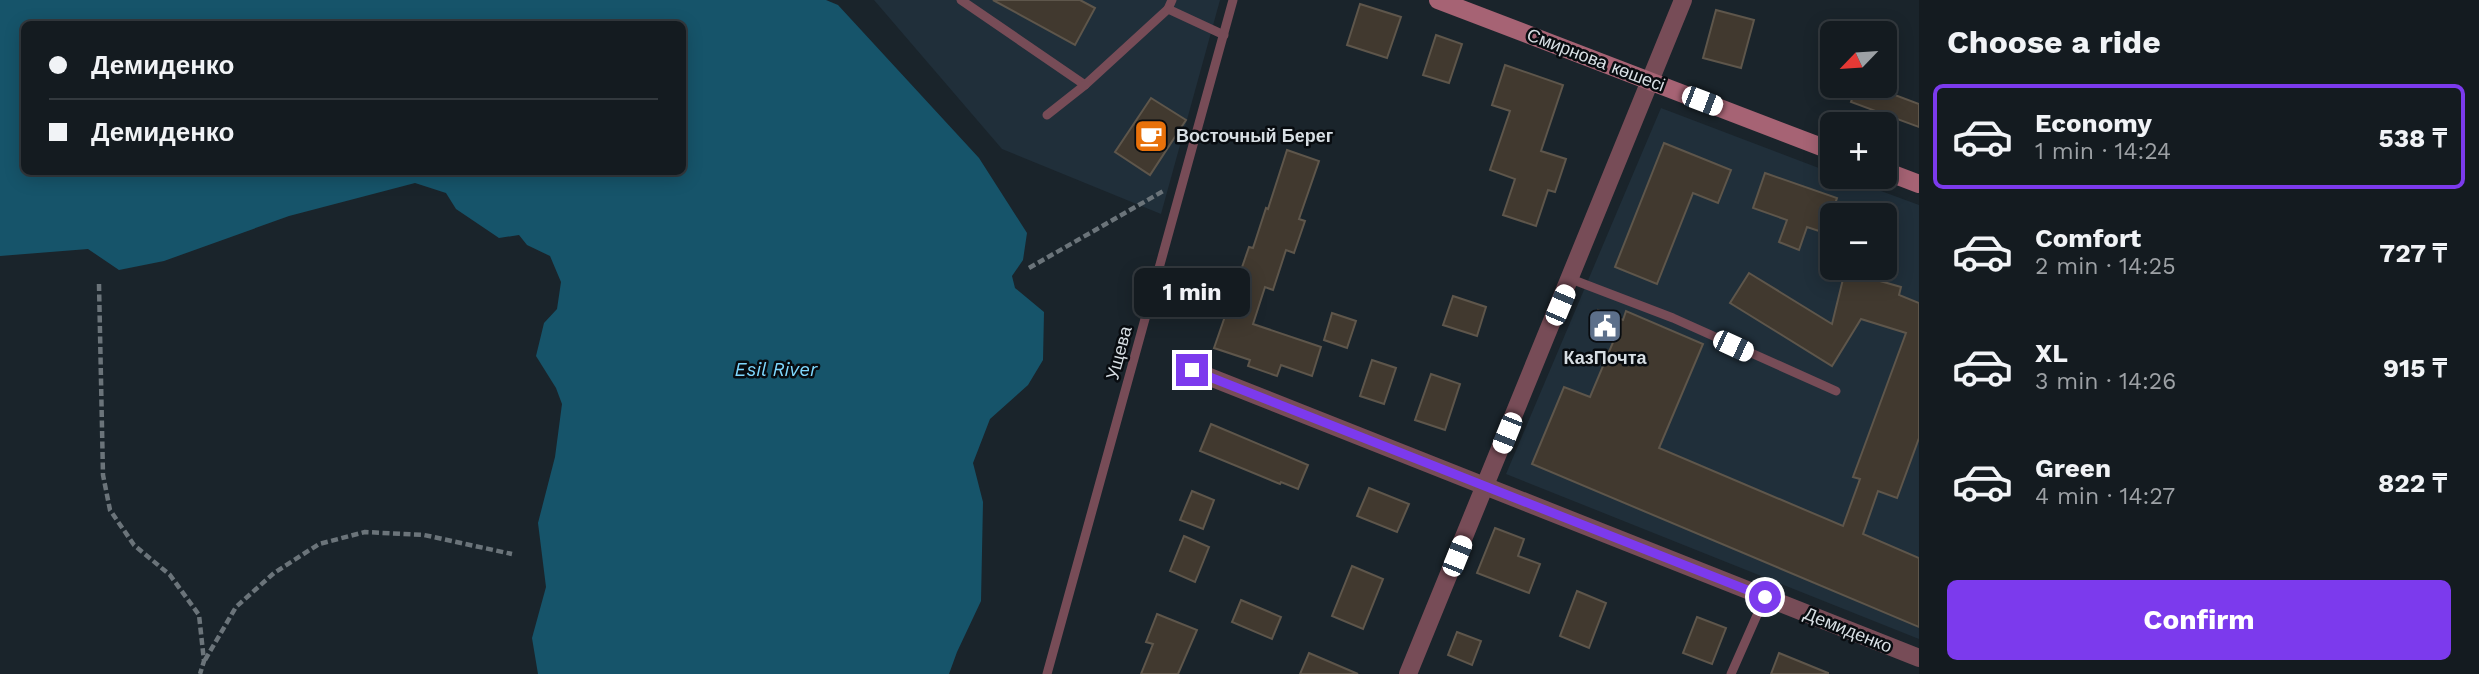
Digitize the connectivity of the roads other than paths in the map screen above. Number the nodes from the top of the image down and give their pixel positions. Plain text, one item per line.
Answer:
1 (961, 0) edge
2 (1233, 0) edge
3 (1438, 0) edge
4 (1683, 0) edge
5 (1170, 5) edge
6 (1224, 35) junction
7 (1650, 81) junction
8 (1085, 85) junction
9 (1047, 115) dead end
10 (1820, 146) edge
11 (1897, 176) edge
12 (1919, 184) edge
13 (1571, 279) junction
14 (1192, 370) dead end
15 (1836, 391) dead end
16 (1485, 485) junction
17 (1765, 597) junction
18 (1919, 658) edge
19 (1046, 674) edge
20 (1408, 674) edge
21 (1731, 674) edge

1 - 8 lane
2 - 6 lane, Ущева
3 - 7 street, Смирнова көшесі
4 - 7 street
5 - 6 lane
5 - 8 lane
6 - 19 lane, Ущева
7 - 10 street, Смирнова көшесі
7 - 13 street
8 - 9 lane
11 - 12 street
13 - 15 lane
13 - 16 street
14 - 16 street, Демиденко
16 - 17 street, Демиденко
16 - 20 street
17 - 18 street, Демиденко
17 - 21 lane

